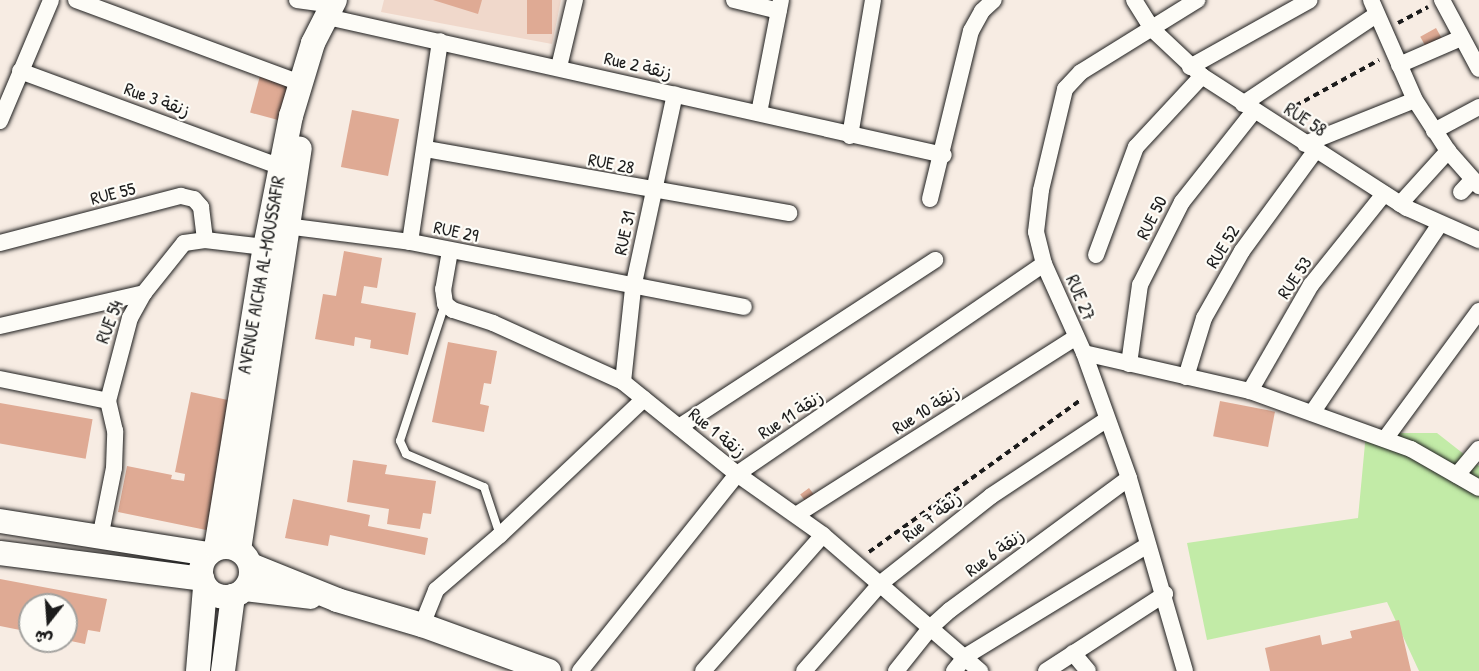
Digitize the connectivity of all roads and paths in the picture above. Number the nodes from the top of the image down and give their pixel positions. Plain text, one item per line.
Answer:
1 (51, 0) edge
2 (76, 0) edge
3 (297, 0) edge
4 (575, 0) edge
5 (734, 0) edge
6 (873, 0) edge
7 (994, 0) edge
8 (1134, 0) edge
9 (1197, 0) edge
10 (1310, 0) edge
11 (1436, 3) edge
12 (780, 5) edge
13 (1374, 8) edge
14 (330, 10) edge
15 (1152, 29) junction
16 (1384, 31) junction
17 (1461, 38) junction
18 (440, 41) junction
19 (1396, 58) junction
20 (559, 67) junction
21 (1479, 69) edge
22 (20, 71) junction
23 (1196, 71) junction
24 (300, 83) junction
25 (675, 94) junction
26 (1415, 100) junction
27 (1248, 107) junction
28 (1479, 107) edge
29 (759, 113) junction
30 (1269, 120) junction
31 (0, 121) edge
32 (1434, 131) junction
33 (850, 136) junction
34 (1310, 147) junction
35 (426, 149) junction
36 (1448, 151) junction
37 (944, 155) junction
38 (281, 167) junction
39 (1471, 186) edge
40 (654, 192) junction
41 (1384, 194) junction
42 (930, 199) dead end
43 (1400, 204) junction
44 (789, 213) dead end
45 (1440, 224) junction
46 (274, 233) junction
47 (205, 240) junction
48 (1479, 240) edge
49 (410, 242) junction
50 (0, 243) edge
51 (450, 251) junction
52 (1096, 255) dead end
53 (935, 260) dead end
54 (1044, 264) junction
55 (633, 288) junction
56 (144, 293) junction
57 (445, 304) junction
58 (744, 307) dead end
59 (1479, 310) edge
60 (0, 326) edge
61 (1076, 337) junction
62 (1084, 353) junction
63 (1129, 364) junction
64 (1186, 377) junction
65 (0, 379) edge
66 (623, 382) junction
67 (1095, 390) junction
68 (1250, 391) junction
69 (644, 399) junction
70 (108, 401) junction
71 (1312, 413) junction
72 (1106, 420) junction
73 (679, 427) junction
74 (1385, 439) junction
75 (1479, 449) edge
76 (736, 474) junction
77 (1457, 475) junction
78 (1129, 478) junction
79 (1479, 488) edge
80 (796, 515) junction
81 (0, 521) edge
82 (500, 535) junction
83 (823, 535) junction
84 (100, 538) junction
85 (1148, 545) junction
86 (0, 553) edge
87 (229, 554) junction
88 (854, 562) junction
89 (204, 583) junction
90 (881, 583) junction
91 (239, 593) junction
92 (1165, 594) junction
93 (337, 600) junction
94 (422, 625) junction
95 (931, 627) junction
96 (1073, 653) junction
97 (966, 656) junction
98 (198, 671) edge
99 (223, 671) edge
100 (549, 671) edge
101 (580, 671) edge
102 (703, 671) edge
103 (804, 671) edge
104 (896, 671) edge
105 (954, 671) edge
106 (980, 671) edge
107 (1046, 671) edge
108 (1088, 671) edge
109 (1185, 671) edge

1 - 22 street
2 - 24 street
3 - 14 street, Rue 2 زنقة
4 - 20 street
5 - 12 street
6 - 33 street
7 - 37 street
8 - 15 street, RUE 58
9 - 15 street, RUE 27
10 - 23 street
11 - 16 path
11 - 17 street
12 - 29 street
13 - 16 street
13 - 27 street, RUE 50
14 - 18 street, Rue 2 زنقة
14 - 24 main road, AVENUE AICHA AL-MOUSSAFIR
14 - 46 main road, AVENUE AICHA AL-MOUSSAFIR
15 - 23 street, RUE 58
15 - 54 street, RUE 27
16 - 19 street
17 - 19 street
17 - 21 street
18 - 20 street, Rue 2 زنقة
18 - 35 street
19 - 26 street
19 - 30 path
20 - 25 street, Rue 2 زنقة
22 - 31 street
22 - 38 street, Rue 3 زنقة
23 - 27 street, RUE 58
23 - 52 street
24 - 38 main road, AVENUE AICHA AL-MOUSSAFIR
25 - 29 street, Rue 2 زنقة
25 - 40 street, RUE 31
26 - 32 street
26 - 34 street
27 - 30 street, RUE 58
27 - 63 street, RUE 50
28 - 32 street
29 - 33 street, Rue 2 زنقة
30 - 34 street, RUE 58
32 - 36 street
33 - 37 street, Rue 2 زنقة
34 - 41 street, RUE 58
34 - 64 street, RUE 52
35 - 40 street, RUE 28
35 - 49 street
36 - 39 street
36 - 43 street
37 - 42 street
38 - 46 main road, AVENUE AICHA AL-MOUSSAFIR
40 - 44 street, RUE 28
40 - 55 street, RUE 31
41 - 43 street, RUE 58
41 - 68 street, RUE 53
43 - 45 street, RUE 58
45 - 48 street, RUE 58
45 - 71 street
46 - 47 street, RUE 54
46 - 49 street, RUE 29
46 - 87 main road, AVENUE AICHA AL-MOUSSAFIR
47 - 50 street, RUE 55
47 - 56 street, RUE 54
49 - 51 street, RUE 29
51 - 55 street, RUE 29
51 - 57 street
53 - 73 street
54 - 61 street, RUE 27
54 - 76 street, Rue 11 زنقة
55 - 58 street, RUE 29
55 - 66 street, RUE 31
56 - 60 street
56 - 70 street, RUE 54
57 - 66 street, Rue 1 زنقة
57 - 82 lane
59 - 74 street
61 - 62 street, RUE 27
61 - 80 street, Rue 10 زنقة
62 - 63 street
62 - 67 street, RUE 27
63 - 64 street
64 - 68 street
65 - 70 street
66 - 69 street, Rue 1 زنقة
67 - 72 street, RUE 27
67 - 88 path
68 - 71 street
69 - 73 street, Rue 1 زنقة
69 - 82 street
70 - 84 street
71 - 74 street
72 - 78 street, RUE 27
72 - 90 street, Rue 7 زنقة
73 - 76 street, Rue 1 زنقة
74 - 77 street
75 - 77 street
76 - 80 street, Rue 1 زنقة
76 - 101 street, Rue 11 زنقة
77 - 79 street
78 - 85 street, RUE 27
78 - 95 street, Rue 6 زنقة
80 - 83 street, Rue 1 زنقة
81 - 84 main road
82 - 94 street
83 - 88 street, Rue 1 زنقة
83 - 102 street
84 - 87 main road
85 - 92 street, RUE 27
85 - 97 street
86 - 89 main road
87 - 89 main road
87 - 91 main road
87 - 93 main road
88 - 90 street, Rue 1 زنقة
89 - 91 main road
89 - 98 main road
90 - 95 street, Rue 1 زنقة
90 - 103 street, Rue 7 زنقة
91 - 93 main road
91 - 99 main road
92 - 96 street
92 - 109 street, RUE 27
93 - 94 main road
94 - 100 main road
95 - 97 street, Rue 1 زنقة
95 - 104 street, Rue 6 زنقة
96 - 107 street
96 - 108 street
97 - 105 street
97 - 106 street, Rue 1 زنقة

